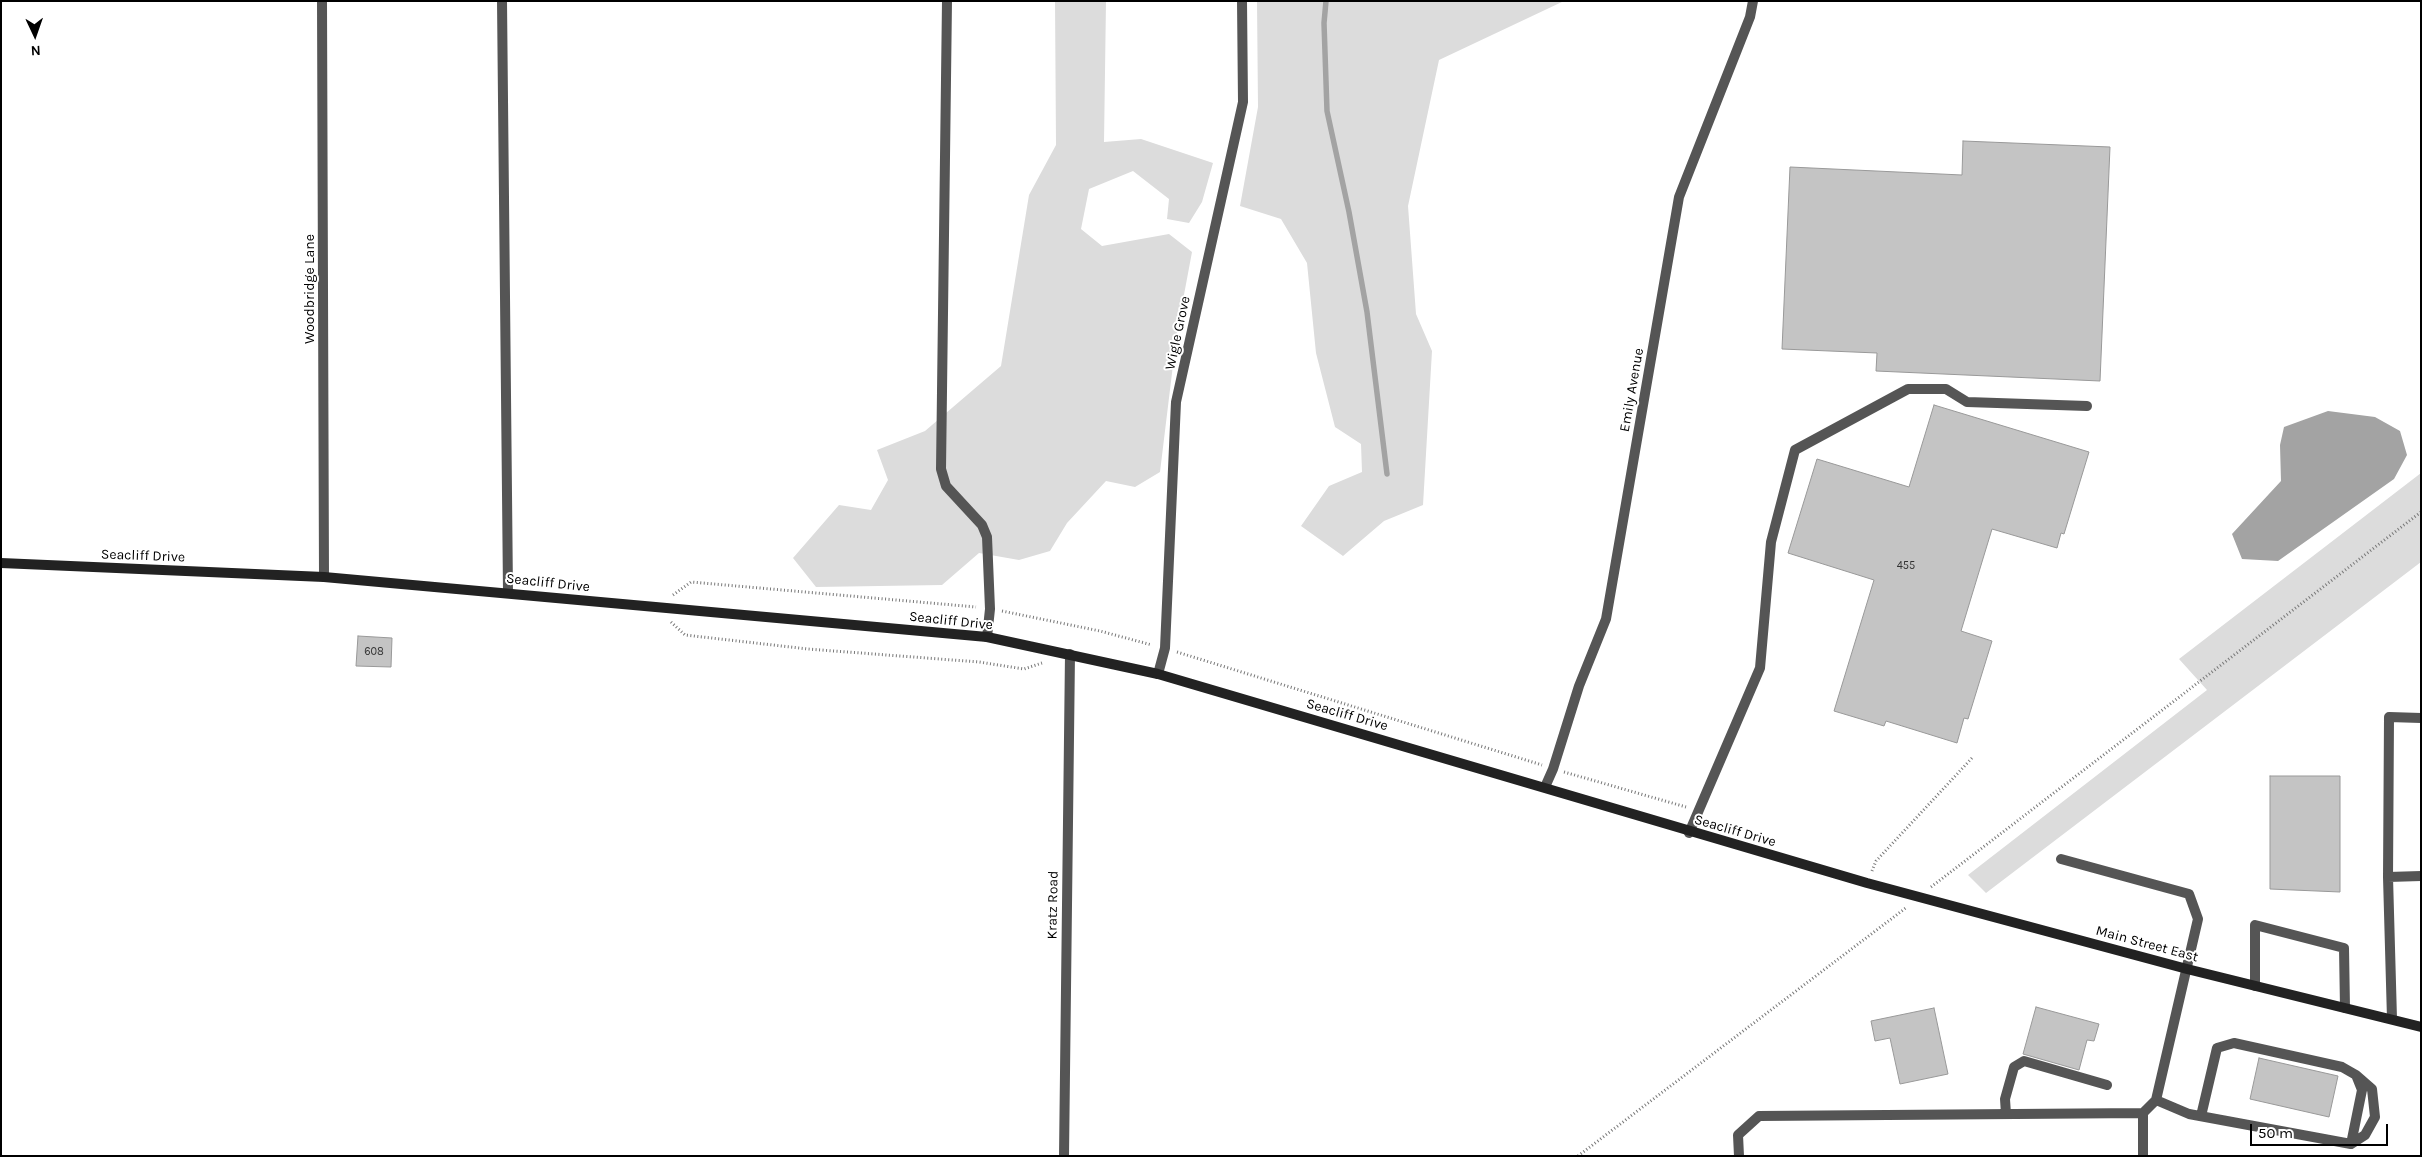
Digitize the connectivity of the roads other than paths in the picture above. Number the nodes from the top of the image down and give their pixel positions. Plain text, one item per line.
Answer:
1 (322, 1) edge
2 (502, 1) edge
3 (947, 1) edge
4 (1242, 1) edge
5 (1753, 1) edge
6 (2087, 406) dead end
7 (1, 563) edge
8 (324, 577) junction
9 (508, 592) junction
10 (987, 637) junction
11 (1070, 654) junction
12 (1158, 674) junction
13 (2421, 718) edge
14 (1545, 787) junction
15 (1690, 833) junction
16 (2061, 860) dead end
17 (2421, 876) edge
18 (2388, 877) junction
19 (1867, 883) joint
20 (2186, 969) junction
21 (2255, 986) junction
22 (2346, 1008) junction
23 (2392, 1019) junction
24 (2421, 1026) edge
25 (2356, 1075) junction
26 (2106, 1085) dead end
27 (2156, 1100) junction
28 (2143, 1113) junction
29 (2006, 1114) junction
30 (2201, 1116) junction
31 (2351, 1144) junction
32 (1064, 1156) edge
33 (1739, 1156) edge
34 (2144, 1156) edge

1 - 8 street, Woodbridge Lane
2 - 9 street
3 - 10 street
4 - 12 street, Wigle Grove
5 - 14 street, Emily Avenue
6 - 15 street
7 - 8 main road, Seacliff Drive
8 - 9 main road, Seacliff Drive
9 - 10 main road, Seacliff Drive
10 - 11 main road, Seacliff Drive
11 - 12 main road, Seacliff Drive
11 - 32 street, Kratz Road
12 - 14 main road, Seacliff Drive
13 - 18 street
14 - 15 main road, Seacliff Drive
15 - 19 main road, Seacliff Drive
16 - 20 street
17 - 18 street
18 - 23 street
19 - 20 main road, Main Street East
20 - 21 main road, Main Street East
20 - 27 street
21 - 22 main road, Main Street East
21 - 22 street
22 - 23 main road, Main Street East
23 - 24 main road, Main Street East
25 - 30 street
25 - 31 street
25 - 31 street
26 - 29 street
27 - 28 street
27 - 30 street
28 - 29 street
28 - 34 street
29 - 33 street
30 - 31 street

